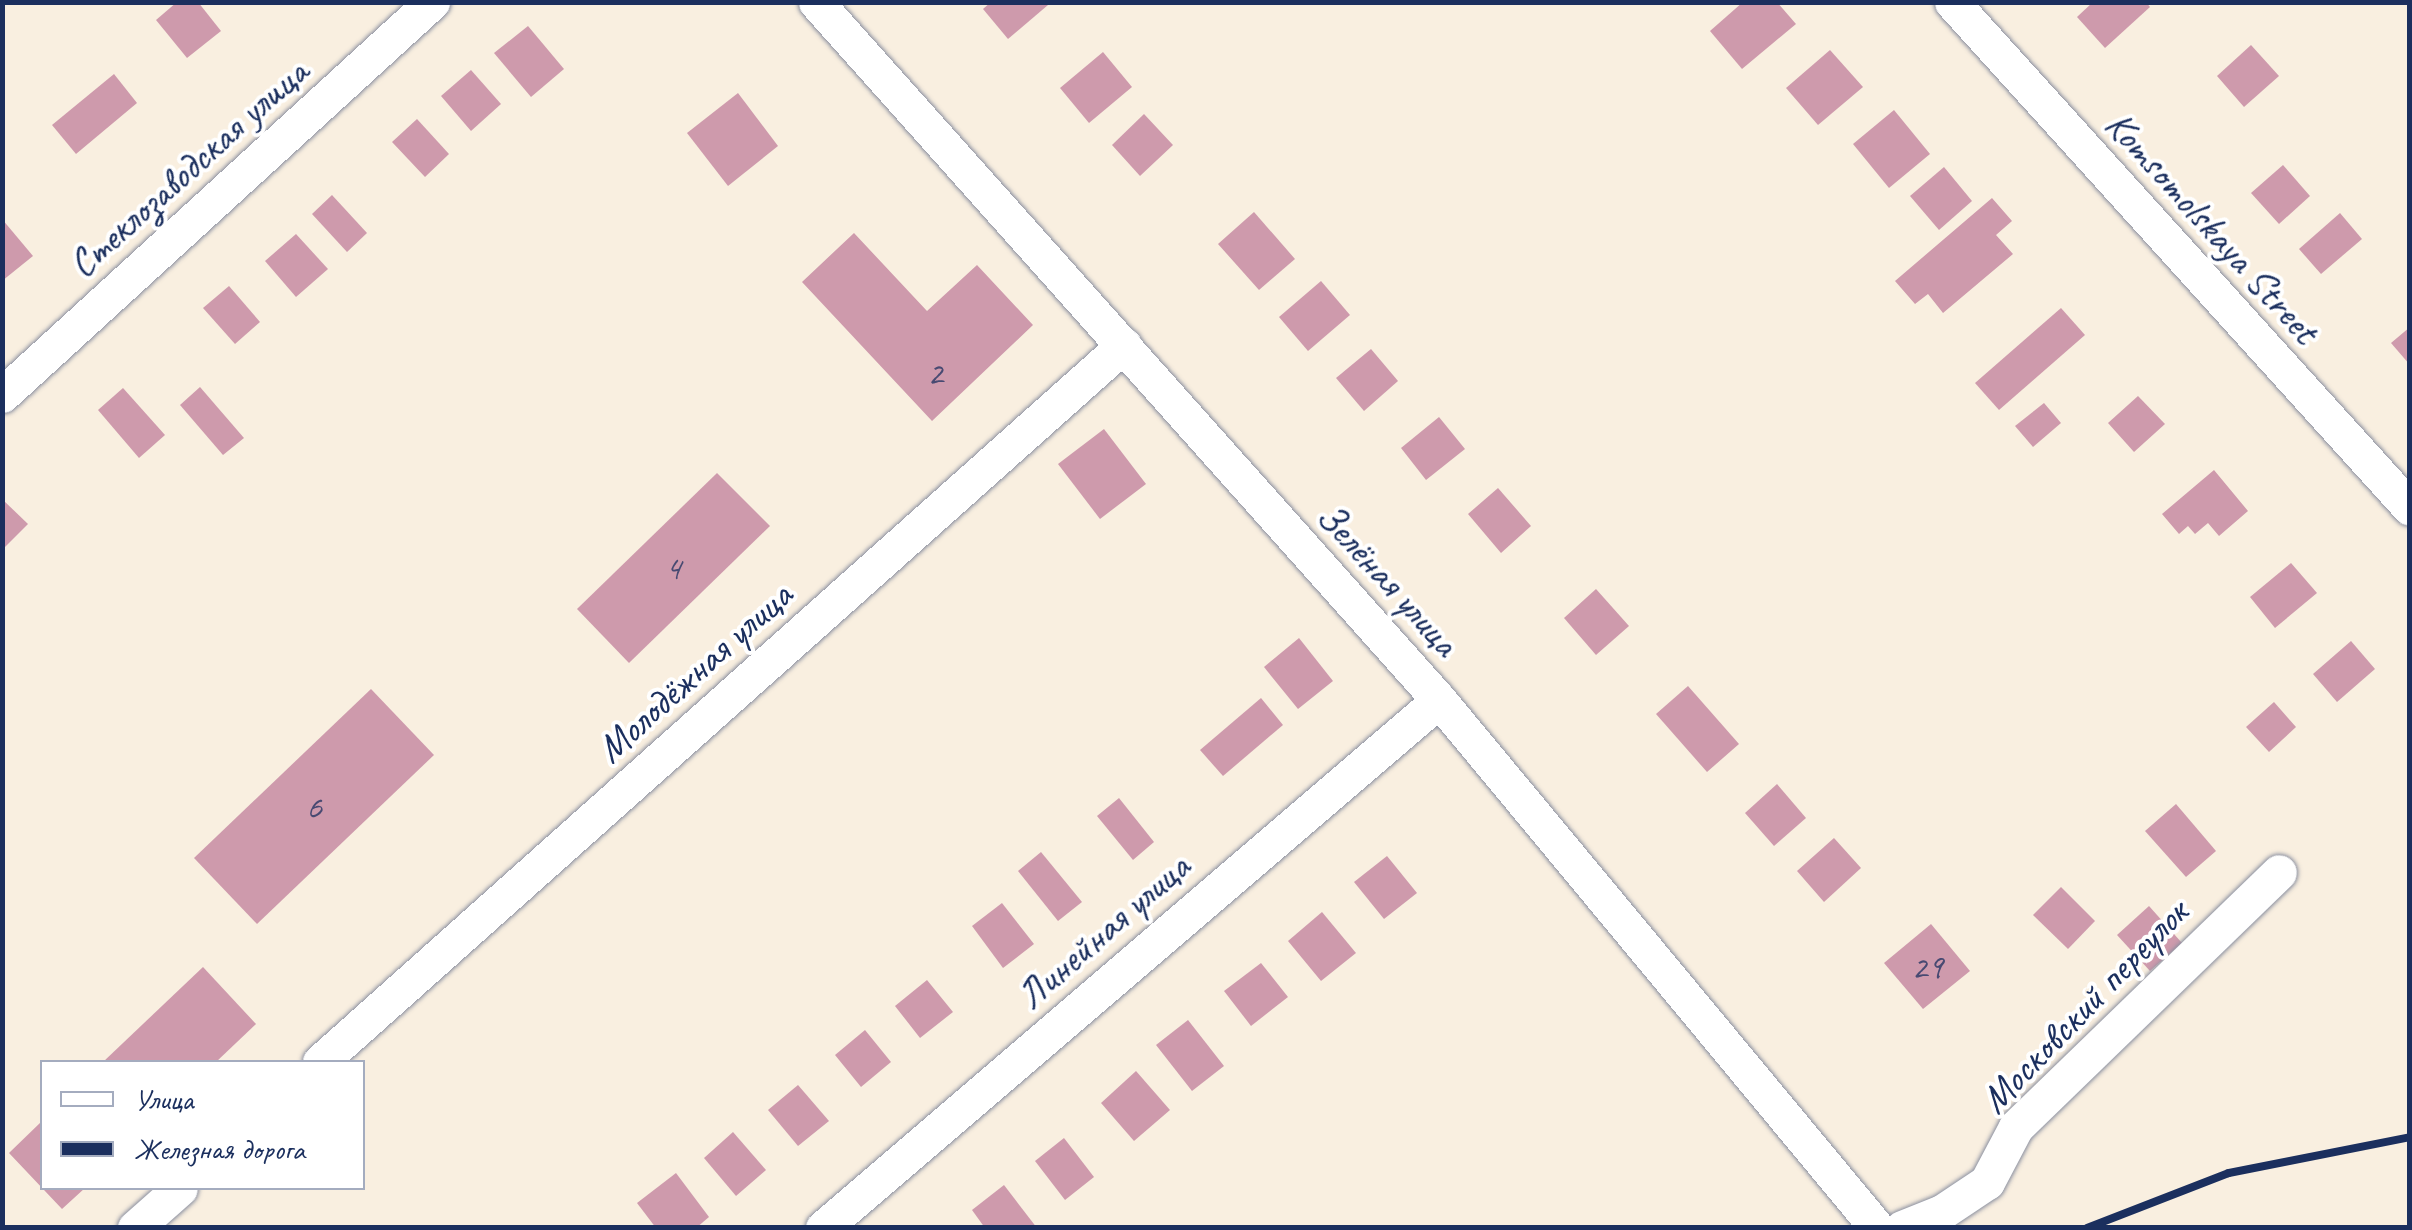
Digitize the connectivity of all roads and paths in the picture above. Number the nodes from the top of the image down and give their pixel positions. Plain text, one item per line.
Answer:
1 (432, 2) edge
2 (816, 2) edge
3 (1952, 2) edge
4 (1124, 345) junction
5 (2, 396) edge
6 (2410, 508) edge
7 (1439, 700) junction
8 (2279, 872) dead end
9 (322, 1060) edge
10 (178, 1190) edge
11 (136, 1228) edge
12 (823, 1228) edge
13 (1877, 1228) edge
14 (1902, 1228) edge

1 - 5 street, Стеклозаводская улица
2 - 4 street, Зелёная улица
3 - 6 street, Komsomolskaya Street
4 - 7 street, Зелёная улица
4 - 9 street, Молодёжная улица
7 - 12 street, Линейная улица
7 - 13 street, Зелёная улица
8 - 14 street, Московский переулок
10 - 11 street

